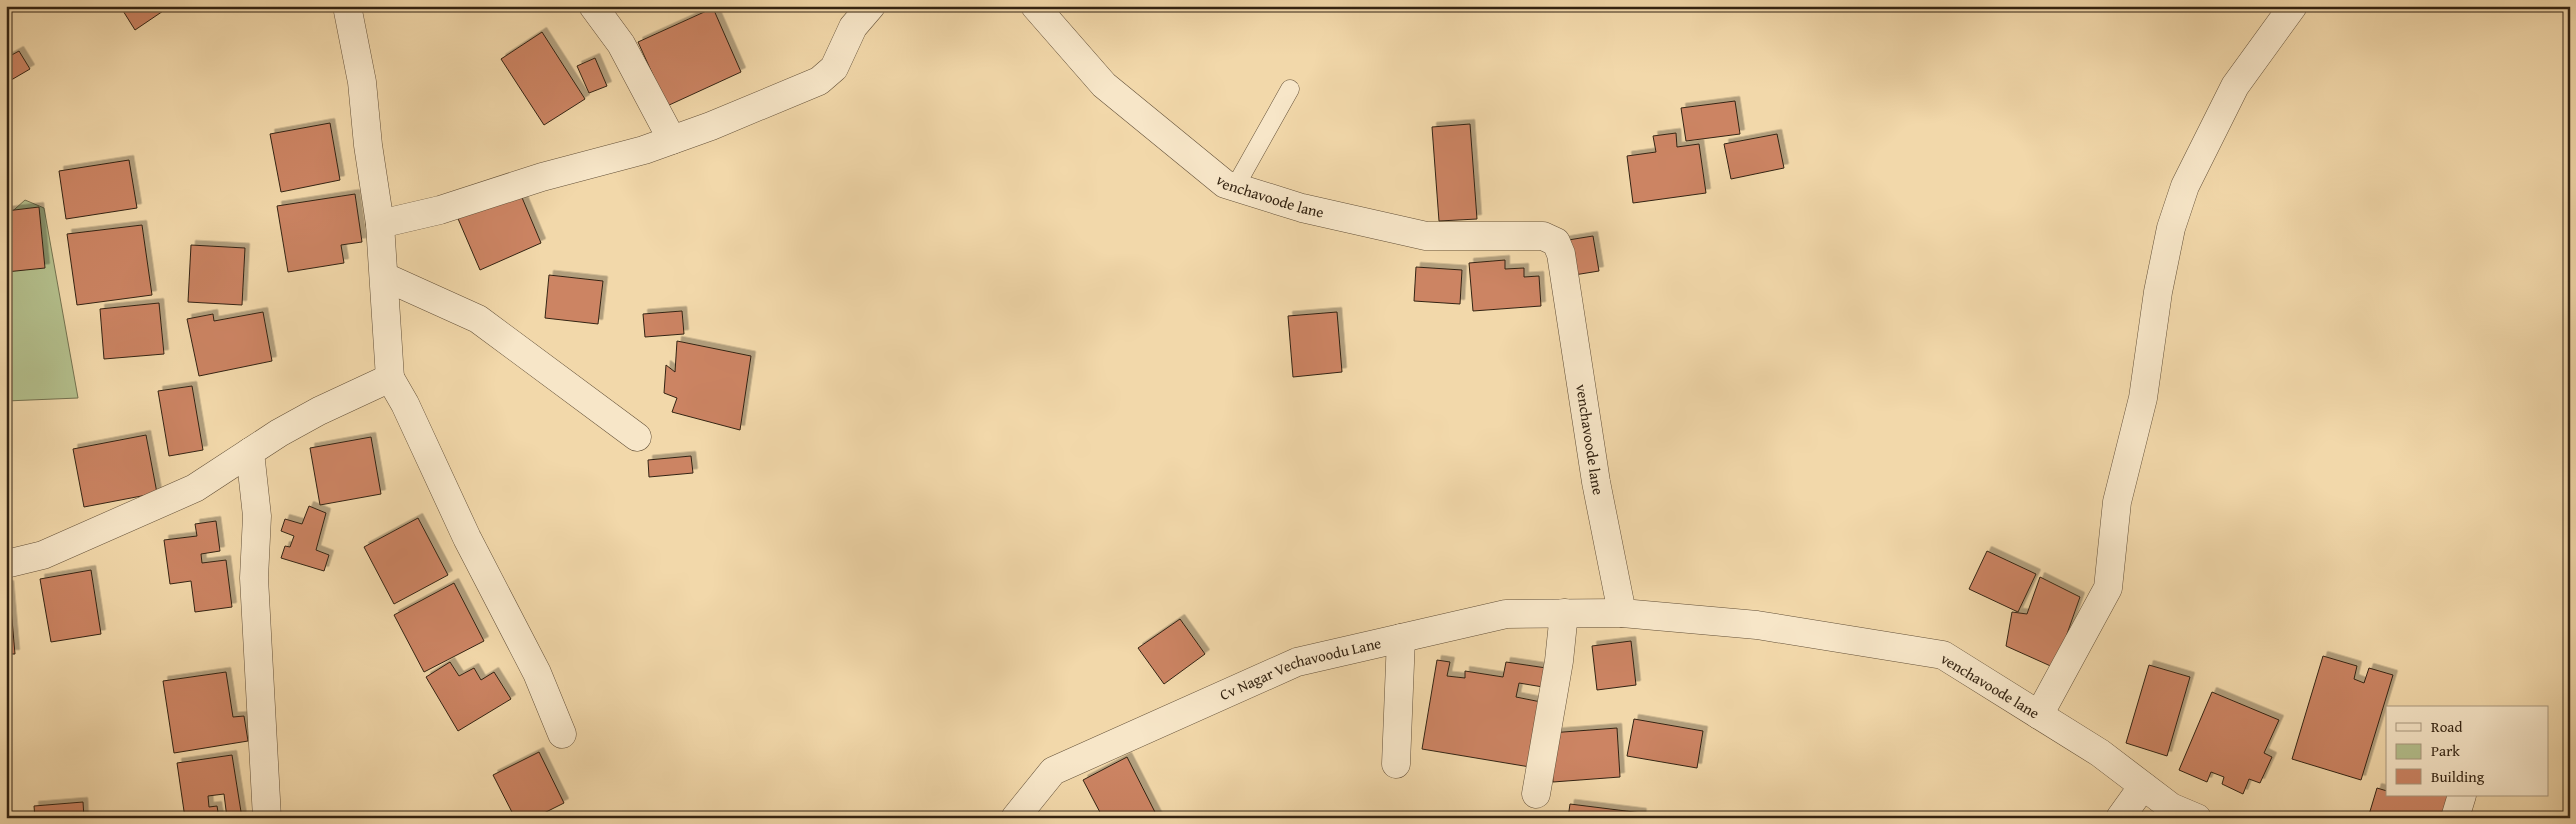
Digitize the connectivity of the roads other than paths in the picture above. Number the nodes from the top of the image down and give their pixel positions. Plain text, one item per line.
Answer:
1 (347, 6) edge
2 (593, 6) edge
3 (871, 6) edge
4 (1035, 6) edge
5 (2293, 6) edge
6 (1290, 89) dead end
7 (672, 140) junction
8 (1235, 187) junction
9 (380, 224) junction
10 (384, 277) junction
11 (390, 378) junction
12 (637, 438) dead end
13 (250, 452) junction
14 (6, 564) edge
15 (1564, 613) junction
16 (1622, 613) junction
17 (1401, 638) junction
18 (2038, 715) junction
19 (562, 734) dead end
20 (1396, 764) dead end
21 (2143, 786) junction
22 (1536, 794) dead end
23 (2462, 796) edge
24 (267, 818) edge
25 (1015, 818) edge
26 (2120, 818) edge
27 (2197, 818) edge
28 (2455, 818) edge

1 - 9 street
2 - 7 street
3 - 7 street
4 - 8 street, venchavoode lane
5 - 18 street
6 - 8 lane
7 - 9 street
8 - 16 street, venchavoode lane
9 - 10 street
10 - 11 street
10 - 12 street
11 - 13 street
11 - 19 street
13 - 14 street
13 - 24 street
15 - 16 street, Cv Nagar Vechavoodu Lane
15 - 17 street, Cv Nagar Vechavoodu Lane
15 - 22 street
16 - 18 street, venchavoode lane
17 - 20 street
17 - 25 street, Cv Nagar Vechavoodu Lane
18 - 21 street, venchavoode lane
21 - 26 street
21 - 27 street, venchavoode lane
23 - 28 street

